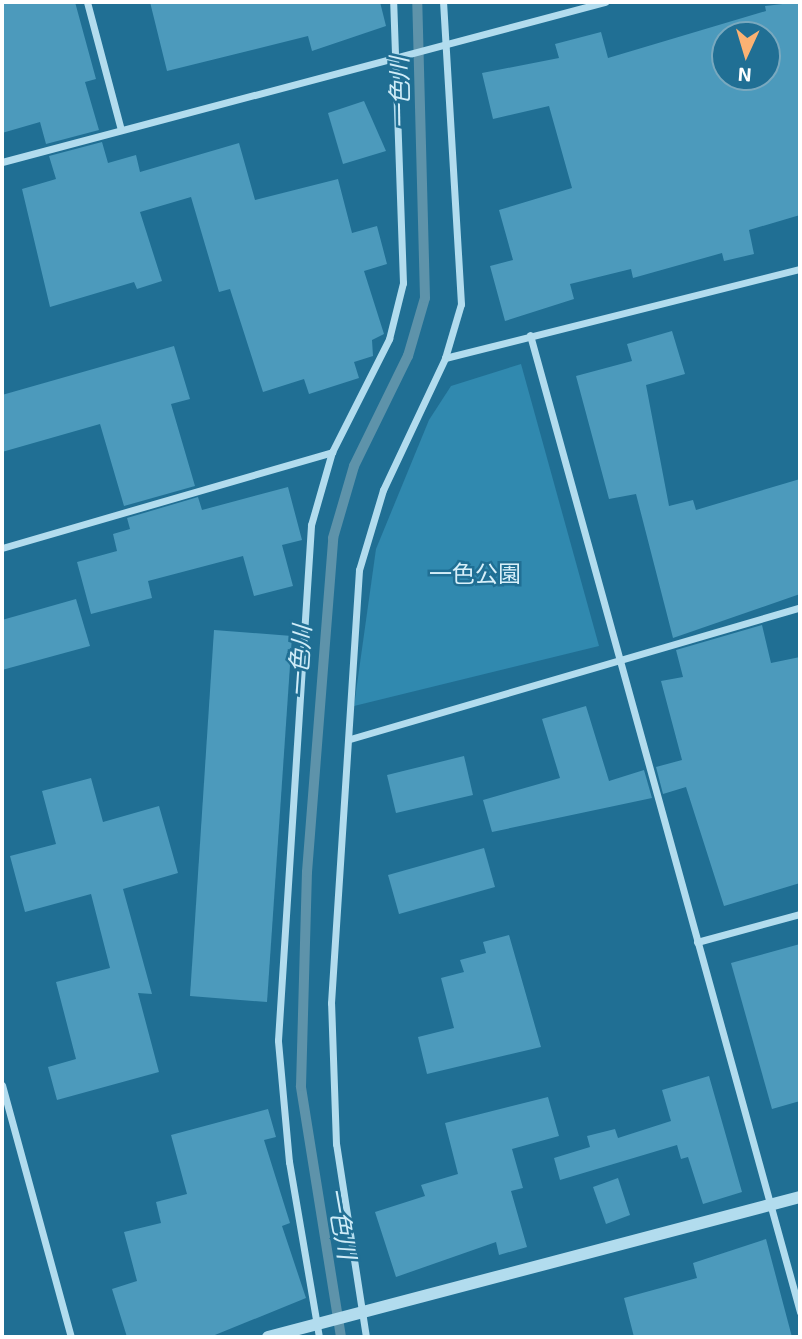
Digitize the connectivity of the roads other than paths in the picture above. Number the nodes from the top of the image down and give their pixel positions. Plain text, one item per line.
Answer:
1 (87, 2) edge
2 (393, 2) edge
3 (443, 2) edge
4 (605, 2) edge
5 (447, 39) junction
6 (396, 53) junction
7 (121, 130) junction
8 (2, 162) edge
9 (800, 269) edge
10 (530, 335) junction
11 (445, 358) junction
12 (332, 452) junction
13 (2, 548) edge
14 (800, 607) edge
15 (619, 656) junction
16 (350, 739) junction
17 (800, 914) edge
18 (697, 942) junction
19 (2, 1085) edge
20 (800, 1198) edge
21 (771, 1206) junction
22 (800, 1312) edge
23 (359, 1313) junction
24 (321, 1328) edge
25 (71, 1337) edge
26 (268, 1337) edge
27 (366, 1337) edge

1 - 7 street
2 - 6 street
3 - 5 street
4 - 5 street
5 - 6 street
5 - 11 street
6 - 7 street
6 - 12 street
7 - 8 street
9 - 10 street
10 - 11 street
10 - 15 street
11 - 16 street
12 - 13 street
12 - 24 street
14 - 15 street
15 - 16 street
15 - 18 street
16 - 23 street
17 - 18 street
18 - 21 street
19 - 25 street
20 - 21 street
21 - 22 street
21 - 23 street
23 - 24 street
23 - 27 street
24 - 26 street

